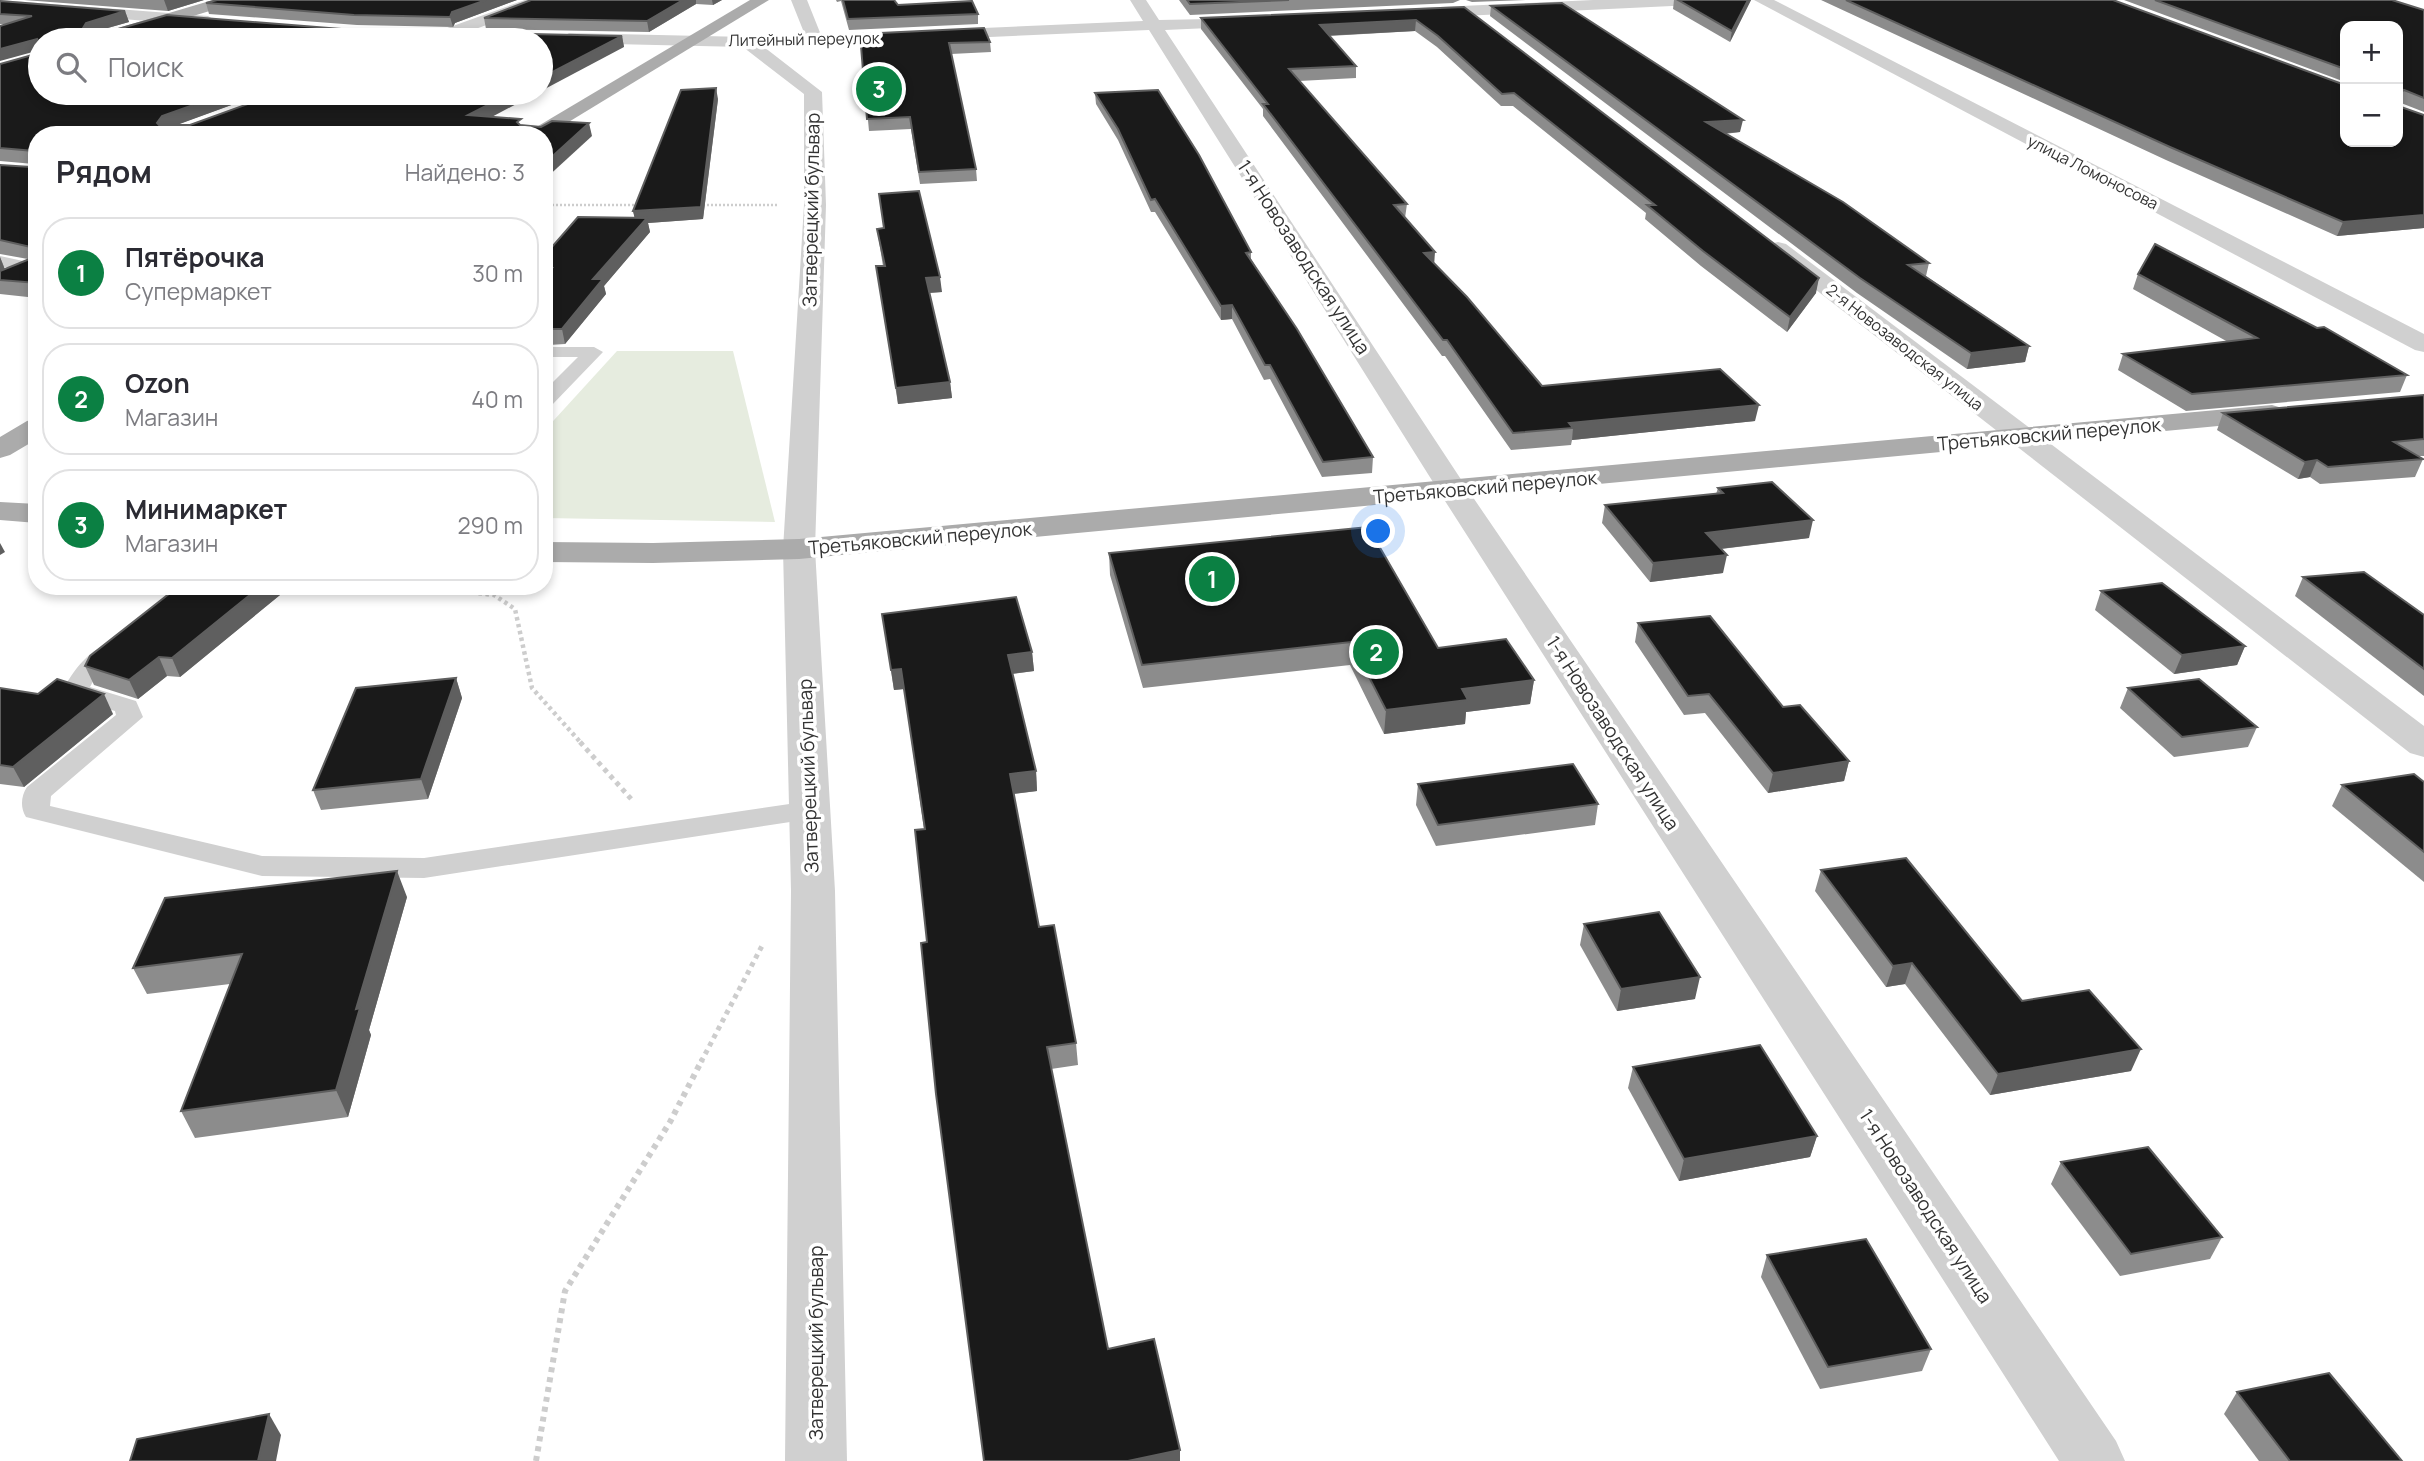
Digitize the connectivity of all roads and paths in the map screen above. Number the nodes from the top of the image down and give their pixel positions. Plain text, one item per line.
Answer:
1 (230, 0) edge
2 (540, 0) edge
3 (761, 0) edge
4 (799, 0) edge
5 (1693, 0) edge
6 (1762, 0) edge
7 (0, 4) edge
8 (1462, 6) edge
9 (1147, 13) edge
10 (1401, 14) edge
11 (172, 17) junction
12 (1264, 20) edge
13 (228, 23) edge
14 (136, 28) edge
15 (463, 28) edge
16 (1502, 37) edge
17 (553, 38) edge
18 (697, 40) junction
19 (747, 42) junction
20 (825, 44) junction
21 (549, 126) edge
22 (553, 205) edge
23 (653, 205) edge
24 (693, 205) edge
25 (815, 205) junction
26 (1756, 233) edge
27 (0, 261) edge
28 (28, 266) edge
29 (28, 268) edge
30 (0, 281) edge
31 (2424, 344) edge
32 (553, 352) edge
33 (553, 393) edge
34 (2299, 411) edge
35 (28, 433) edge
36 (2022, 437) junction
37 (0, 449) edge
38 (1452, 490) junction
39 (0, 511) edge
40 (28, 513) edge
41 (799, 549) junction
42 (553, 552) edge
43 (494, 595) edge
44 (130, 636) edge
45 (2424, 745) edge
46 (810, 810) junction
47 (662, 833) junction
48 (813, 891) junction
49 (536, 1461) edge
50 (816, 1461) edge
51 (2094, 1461) edge

1 - 11 main road
2 - 15 street
3 - 18 main road
4 - 20 street
5 - 8 street
6 - 31 street, улица Ломоносова
7 - 11 street
8 - 10 street
8 - 16 street
9 - 12 street, Литейный переулок
9 - 20 street, Литейный переулок
9 - 38 street, 1-я Новозаводская улица
11 - 13 street
11 - 14 main road
17 - 18 street, Литейный переулок
18 - 19 street, Литейный переулок
18 - 21 main road
19 - 20 street, Литейный переулок
19 - 25 street, Затверецкий бульвар
22 - 23 path
24 - 25 path
25 - 41 street, Затверецкий бульвар
26 - 36 street, 2-я Новозаводская улица
27 - 28 lane
29 - 30 lane
32 - 33 lane
34 - 36 main road, Третьяковский переулок
35 - 37 main road
36 - 38 main road, Третьяковский переулок
36 - 45 street, 2-я Новозаводская улица
38 - 41 main road, Третьяковский переулок
38 - 51 street, 1-я Новозаводская улица
39 - 40 main road
41 - 42 main road, Третьяковский переулок
41 - 46 street, Затверецкий бульвар
43 - 47 path
44 - 47 lane
46 - 47 lane
46 - 48 street, Затверецкий бульвар
48 - 49 path
48 - 50 street, Затверецкий бульвар

